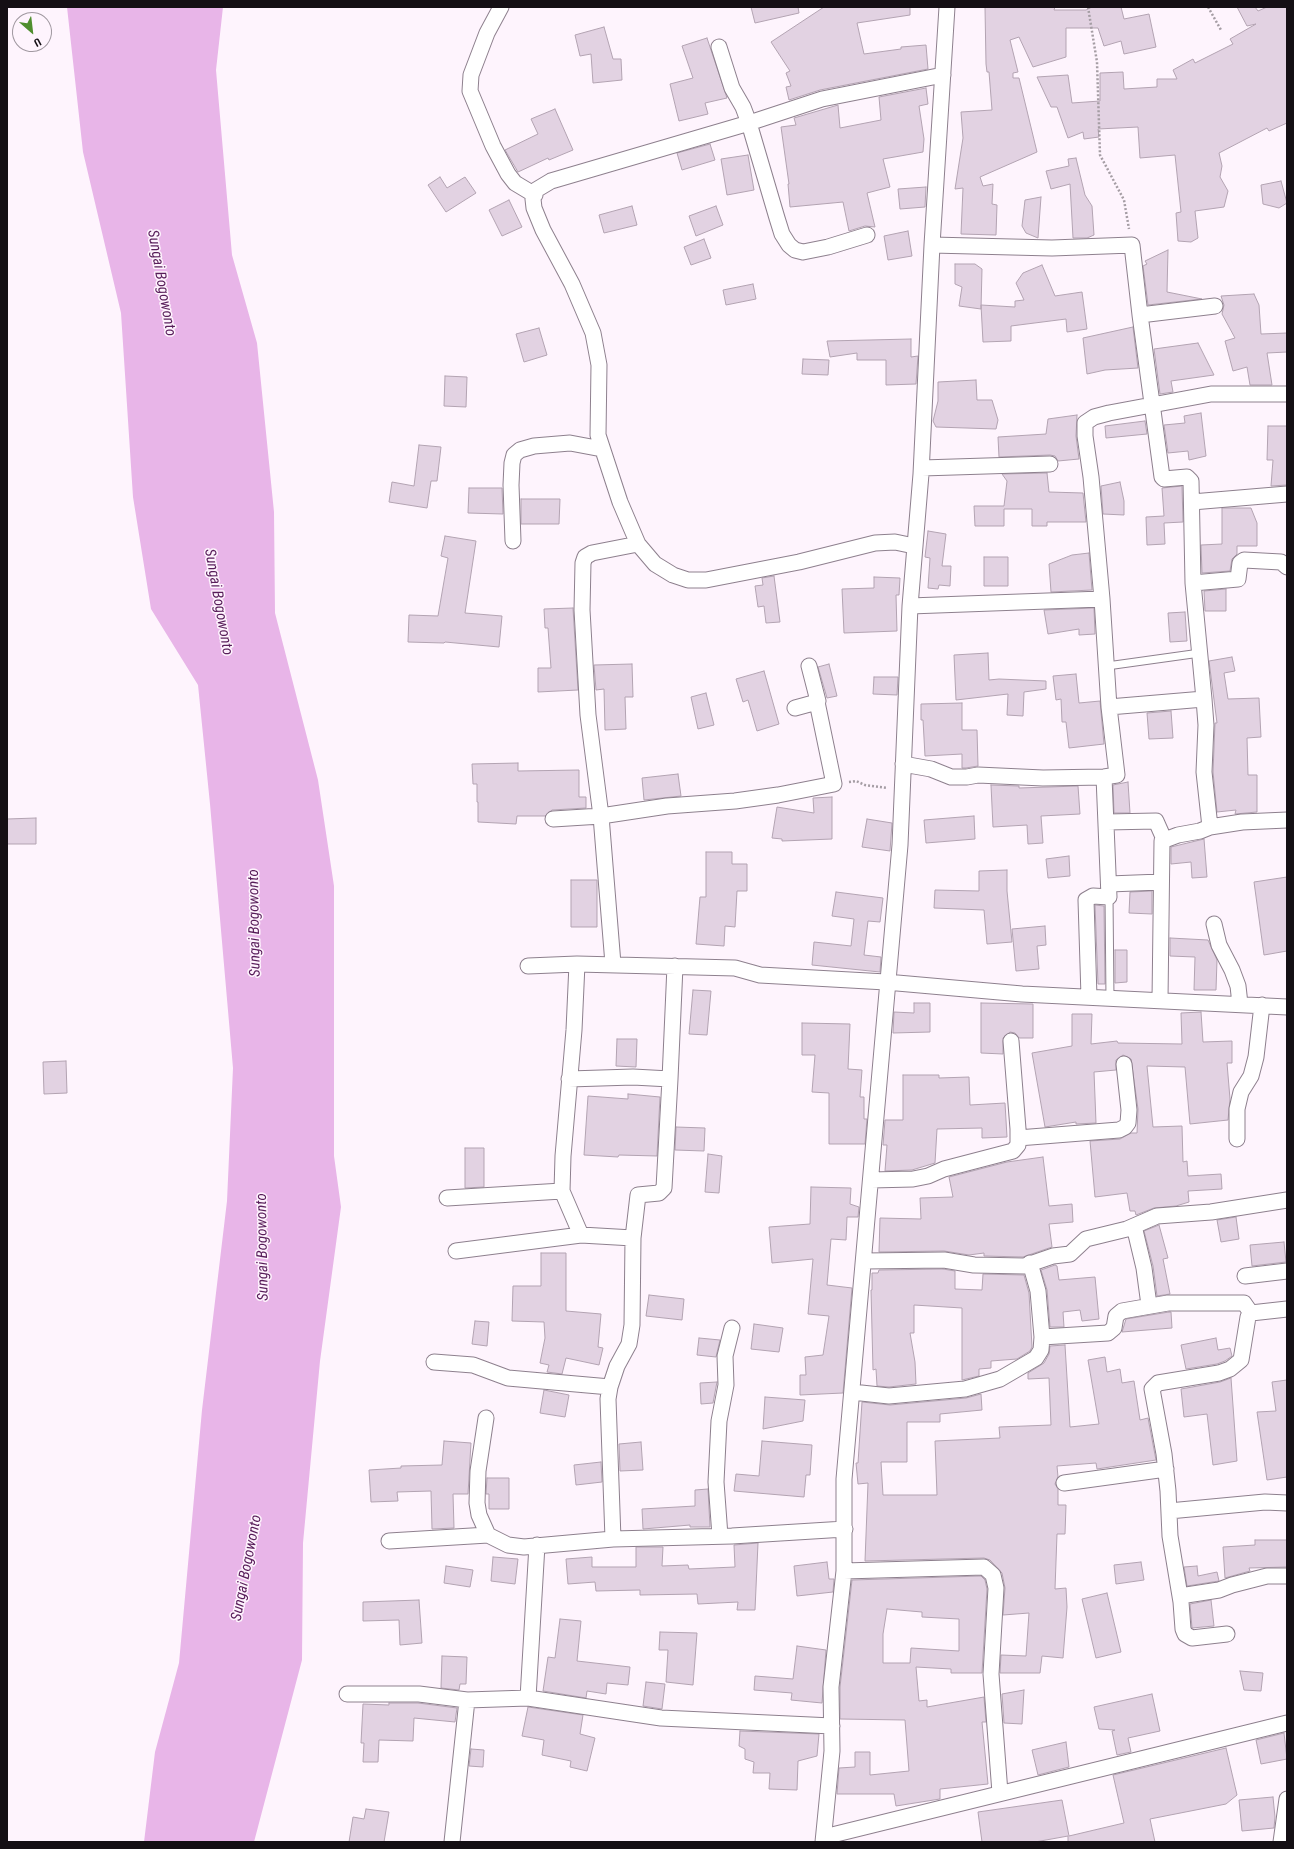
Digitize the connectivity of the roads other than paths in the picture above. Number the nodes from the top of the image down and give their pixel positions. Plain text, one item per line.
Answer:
1 (501, 7) edge
2 (947, 7) edge
3 (719, 47) dead end
4 (943, 75) junction
5 (749, 123) junction
6 (535, 194) junction
7 (867, 235) dead end
8 (932, 246) junction
9 (1215, 306) dead end
10 (1140, 315) junction
11 (1287, 394) edge
12 (1152, 405) junction
13 (602, 449) junction
14 (1050, 464) dead end
15 (922, 468) junction
16 (1287, 494) edge
17 (1192, 502) junction
18 (513, 541) dead end
19 (638, 544) junction
20 (914, 546) junction
21 (1287, 567) edge
22 (1193, 583) junction
23 (1102, 599) junction
24 (910, 606) junction
25 (1200, 653) junction
26 (809, 666) dead end
27 (1107, 666) junction
28 (1204, 699) junction
29 (817, 702) junction
30 (1109, 707) junction
31 (795, 708) dead end
32 (903, 764) junction
33 (1104, 777) junction
34 (601, 816) junction
35 (553, 819) dead end
36 (1287, 820) edge
37 (1107, 822) junction
38 (1210, 827) junction
39 (1164, 839) junction
40 (1161, 882) junction
41 (1109, 890) junction
42 (1214, 924) dead end
43 (577, 964) junction
44 (613, 964) junction
45 (528, 966) dead end
46 (675, 966) junction
47 (886, 982) junction
48 (1089, 998) junction
49 (1110, 999) junction
50 (1160, 1000) junction
51 (1240, 1004) junction
52 (1262, 1005) junction
53 (1287, 1007) edge
54 (1011, 1041) dead end
55 (1124, 1064) dead end
56 (569, 1079) junction
57 (670, 1079) junction
58 (1018, 1138) junction
59 (1237, 1139) dead end
60 (871, 1180) junction
61 (562, 1191) junction
62 (447, 1198) dead end
63 (1287, 1200) edge
64 (1134, 1226) junction
65 (581, 1235) junction
66 (633, 1238) junction
67 (456, 1251) dead end
68 (865, 1261) junction
69 (1030, 1263) junction
70 (1287, 1271) edge
71 (1246, 1276) dead end
72 (1149, 1305) junction
73 (1287, 1309) edge
74 (1251, 1313) junction
75 (732, 1328) dead end
76 (1042, 1337) junction
77 (434, 1362) dead end
78 (610, 1387) junction
79 (852, 1392) junction
80 (486, 1418) dead end
81 (1166, 1469) junction
82 (1064, 1483) dead end
83 (1287, 1503) edge
84 (1169, 1511) junction
85 (845, 1529) junction
86 (488, 1535) junction
87 (720, 1536) junction
88 (613, 1539) junction
89 (389, 1541) dead end
90 (537, 1545) junction
91 (844, 1571) junction
92 (1287, 1576) edge
93 (1180, 1596) junction
94 (1227, 1634) dead end
95 (347, 1694) dead end
96 (528, 1698) junction
97 (467, 1700) junction
98 (1287, 1723) edge
99 (832, 1726) junction
100 (1000, 1793) junction
101 (1287, 1799) edge
102 (823, 1840) edge
103 (452, 1842) edge
104 (1280, 1842) edge

1 - 6 street
2 - 4 street
3 - 5 street
4 - 5 street
4 - 8 street
5 - 6 street
5 - 7 street
6 - 13 street
8 - 10 street
8 - 15 street
9 - 10 street
10 - 12 street
11 - 12 street
12 - 17 street
12 - 23 street
13 - 18 street
13 - 19 street
14 - 15 street
15 - 20 street
16 - 17 street
17 - 22 street
19 - 20 street
19 - 34 street
20 - 24 street
21 - 22 street
22 - 25 street
23 - 24 street
23 - 27 street
24 - 32 street
25 - 27 lane
25 - 28 street
26 - 29 street
27 - 30 street
28 - 30 street
28 - 38 street
29 - 31 street
29 - 34 street
30 - 33 street
32 - 33 street
32 - 47 street
33 - 37 street
34 - 35 street
34 - 44 street
36 - 38 street
37 - 39 street
37 - 41 street
38 - 39 street
39 - 40 street
40 - 41 street
40 - 50 street
41 - 48 street
41 - 49 lane
42 - 51 street
43 - 44 street
43 - 45 street
43 - 56 street
44 - 46 street
46 - 47 street
46 - 57 street
47 - 48 street
47 - 60 street
48 - 49 street
49 - 50 street
50 - 51 street
51 - 52 street
52 - 53 street
52 - 59 street
54 - 58 street
55 - 58 street
56 - 57 street
56 - 61 street
57 - 66 street
58 - 60 street
60 - 68 street
61 - 62 street
61 - 65 street
63 - 64 street
64 - 69 street
64 - 72 street
65 - 66 street
65 - 67 street
66 - 78 street
68 - 69 street
68 - 79 street
69 - 76 street
70 - 71 street
72 - 74 street
72 - 76 street
73 - 74 street
74 - 81 street
75 - 87 street
76 - 79 street
77 - 78 street
78 - 88 street
79 - 85 street
80 - 86 street
81 - 82 street
81 - 84 street
83 - 84 street
84 - 93 street
85 - 87 street
85 - 91 street
86 - 89 street
86 - 90 street
87 - 88 street
88 - 90 street
90 - 96 street
91 - 99 street
91 - 100 street
92 - 93 street
93 - 94 street
95 - 97 street
96 - 97 street
96 - 99 street
97 - 103 street
98 - 100 street
99 - 102 street
100 - 102 street
101 - 104 street

